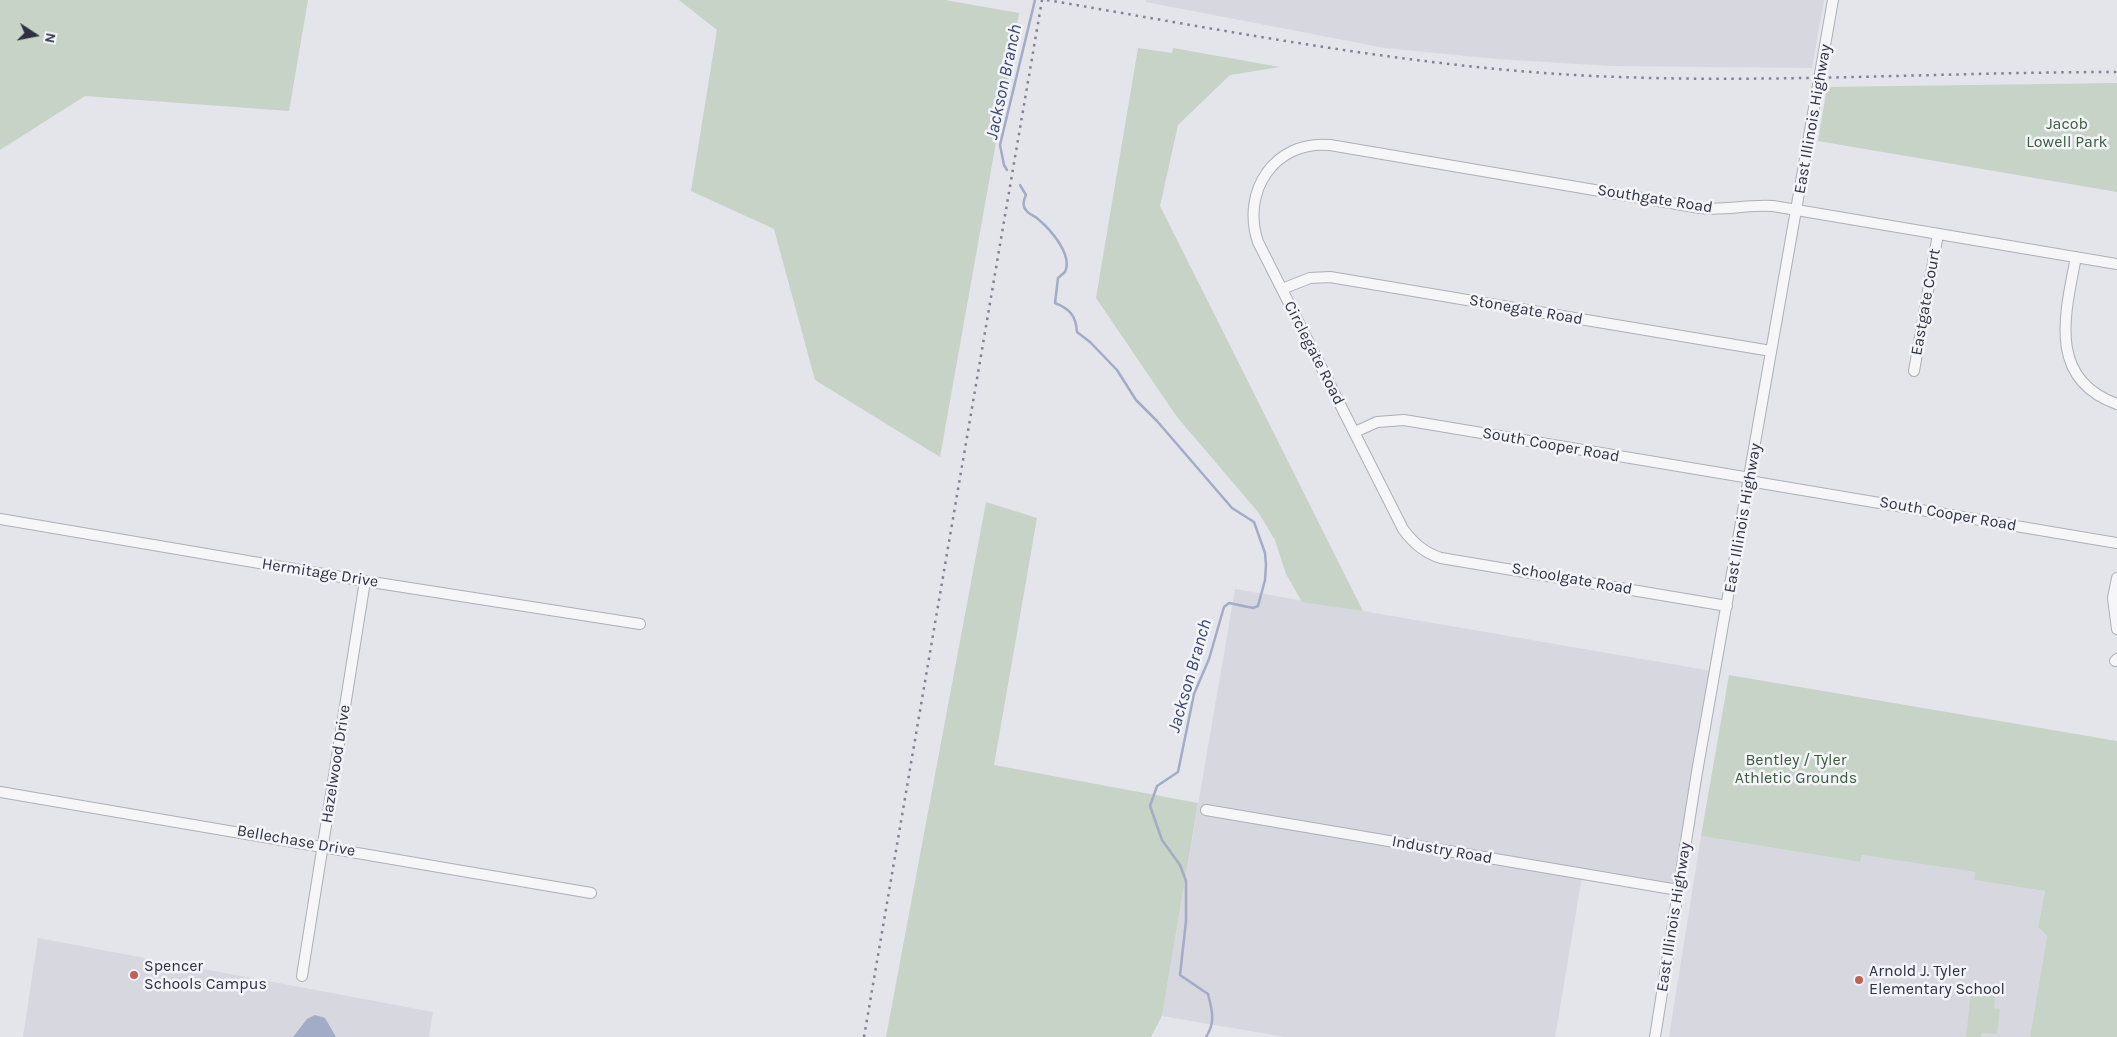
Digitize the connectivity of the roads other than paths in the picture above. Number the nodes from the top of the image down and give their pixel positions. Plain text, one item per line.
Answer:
1 (1834, 0) edge
2 (1283, 157) joint
3 (1797, 210) junction
4 (1938, 234) junction
5 (2076, 257) junction
6 (2117, 264) edge
7 (1282, 289) junction
8 (1772, 351) junction
9 (1914, 371) dead end
10 (2117, 404) edge
11 (1355, 432) junction
12 (1749, 479) junction
13 (0, 519) edge
14 (2117, 543) edge
15 (1418, 546) joint
16 (2117, 578) edge
17 (365, 581) junction
18 (1727, 606) junction
19 (640, 624) dead end
20 (2117, 629) edge
21 (0, 792) edge
22 (1206, 810) dead end
23 (322, 846) junction
24 (1678, 890) junction
25 (591, 893) dead end
26 (302, 976) dead end
27 (1655, 1037) edge

1 - 3 street, East Illinois Highway
2 - 3 street, Southgate Road
2 - 7 street, Circlegate Road
3 - 4 street, Southgate Road
3 - 8 street, East Illinois Highway
4 - 5 street, Southgate Road
4 - 9 street, Eastgate Court
5 - 6 street, Southgate Road
5 - 10 street
7 - 8 street, Stonegate Road
7 - 11 street, Circlegate Road
8 - 12 street, East Illinois Highway
11 - 12 street, South Cooper Road
11 - 15 street, Circlegate Road
12 - 14 street, South Cooper Road
12 - 18 street, East Illinois Highway
13 - 17 street, Hermitage Drive
15 - 18 street, Schoolgate Road
16 - 20 street
17 - 19 street, Hermitage Drive
17 - 23 street, Hazelwood Drive
18 - 24 street, East Illinois Highway
21 - 23 street, Bellechase Drive
22 - 24 street, Industry Road
23 - 25 street, Bellechase Drive
23 - 26 street, Hazelwood Drive
24 - 27 street, East Illinois Highway

